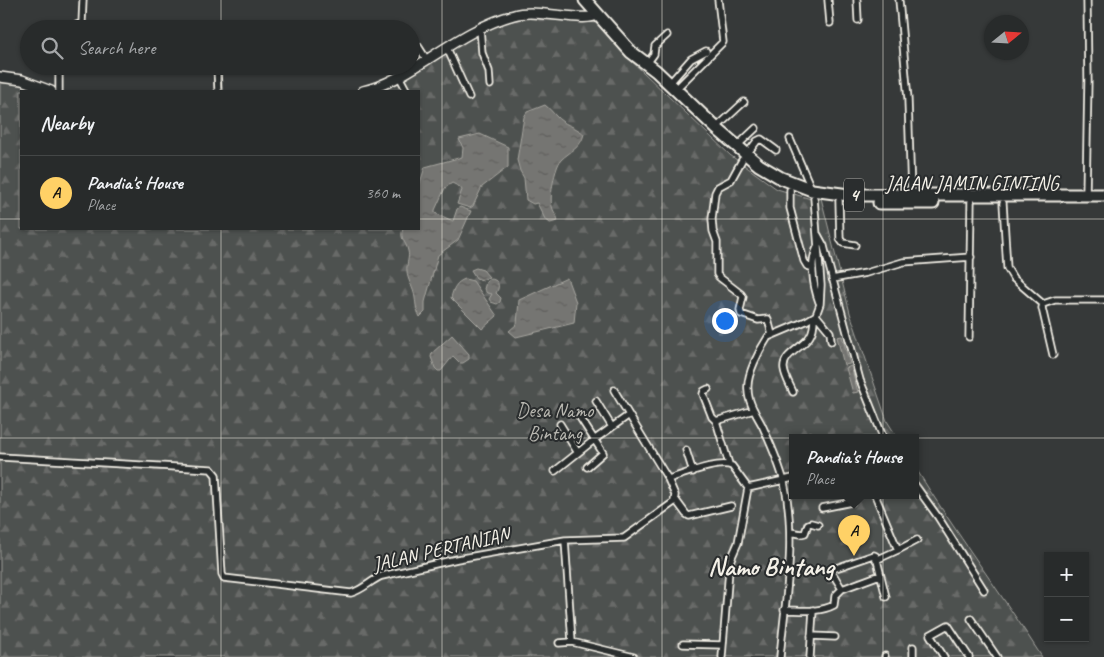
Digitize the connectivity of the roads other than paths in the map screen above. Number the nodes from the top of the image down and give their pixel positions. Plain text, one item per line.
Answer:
1 (83, 0) edge
2 (585, 0) edge
3 (718, 0) edge
4 (828, 0) edge
5 (857, 0) edge
6 (899, 0) edge
7 (1087, 0) edge
8 (597, 15) junction
9 (82, 20) edge
10 (858, 20) dead end
11 (830, 23) dead end
12 (480, 28) junction
13 (667, 35) dead end
14 (447, 48) junction
15 (420, 49) edge
16 (706, 51) dead end
17 (427, 60) junction
18 (420, 64) edge
19 (648, 66) junction
20 (59, 75) edge
21 (217, 75) edge
22 (399, 76) joint
23 (0, 78) edge
24 (490, 85) dead end
25 (670, 86) junction
26 (48, 90) edge
27 (59, 90) edge
28 (218, 90) edge
29 (365, 90) edge
30 (406, 90) edge
31 (469, 97) dead end
32 (744, 102) dead end
33 (716, 128) junction
34 (756, 128) dead end
35 (790, 139) dead end
36 (736, 147) junction
37 (776, 150) dead end
38 (744, 157) junction
39 (790, 190) junction
40 (813, 194) junction
41 (1104, 195) edge
42 (1086, 196) junction
43 (910, 199) junction
44 (839, 201) junction
45 (971, 202) junction
46 (1104, 202) edge
47 (1003, 203) junction
48 (817, 233) junction
49 (855, 245) dead end
50 (818, 246) junction
51 (971, 257) junction
52 (813, 268) junction
53 (832, 279) junction
54 (1104, 300) edge
55 (820, 304) junction
56 (1043, 304) junction
57 (815, 316) junction
58 (772, 335) junction
59 (969, 337) dead end
60 (831, 341) dead end
61 (1054, 355) dead end
62 (708, 389) dead end
63 (614, 390) dead end
64 (793, 392) dead end
65 (596, 401) dead end
66 (754, 410) junction
67 (577, 413) dead end
68 (630, 415) junction
69 (716, 421) junction
70 (560, 424) dead end
71 (612, 427) junction
72 (882, 434) edge
73 (594, 440) junction
74 (686, 450) dead end
75 (578, 453) junction
76 (0, 457) edge
77 (729, 464) junction
78 (587, 467) dead end
79 (555, 471) dead end
80 (693, 472) junction
81 (668, 479) junction
82 (789, 479) edge
83 (784, 480) junction
84 (748, 488) junction
85 (919, 491) edge
86 (675, 499) junction
87 (853, 499) edge
88 (877, 499) edge
89 (731, 506) dead end
90 (822, 508) dead end
91 (818, 525) dead end
92 (790, 532) junction
93 (565, 540) junction
94 (917, 540) dead end
95 (898, 550) junction
96 (876, 560) junction
97 (880, 576) junction
98 (842, 590) junction
99 (984, 590) dead end
100 (886, 597) dead end
101 (784, 610) junction
102 (813, 610) junction
103 (971, 619) dead end
104 (811, 636) junction
105 (835, 638) dead end
106 (572, 642) junction
107 (559, 643) dead end
108 (683, 644) dead end
109 (912, 648) dead end
110 (723, 651) edge
111 (730, 652) dead end
112 (634, 657) edge
113 (780, 657) edge
114 (810, 657) edge
115 (913, 657) edge
116 (944, 657) edge
117 (969, 657) edge
118 (997, 657) edge

1 - 9 street
2 - 8 highway, JALAN JAMIN GINTING / 4
3 - 25 street
4 - 11 street
5 - 10 street
6 - 43 street
7 - 42 street
8 - 12 street
8 - 19 highway, JALAN JAMIN GINTING / 4
12 - 14 street
12 - 24 street
13 - 19 street
14 - 17 street
14 - 31 street
15 - 17 street
16 - 25 street
17 - 18 street
19 - 25 highway, JALAN JAMIN GINTING / 4
20 - 27 street
21 - 28 street
22 - 29 street
22 - 30 street
23 - 26 street
25 - 33 highway, JALAN JAMIN GINTING / 4
25 - 38 highway, JALAN JAMIN GINTING / 4
32 - 33 street
33 - 36 highway, JALAN JAMIN GINTING / 4
34 - 36 street
35 - 40 street
36 - 38 highway, JALAN JAMIN GINTING / 4
37 - 38 street
38 - 39 highway, JALAN JAMIN GINTING / 4
38 - 40 highway, JALAN JAMIN GINTING / 4
38 - 58 street
39 - 40 highway, JALAN JAMIN GINTING / 4
39 - 52 street
40 - 43 highway, JALAN JAMIN GINTING / 4
40 - 44 highway, JALAN JAMIN GINTING / 4
40 - 48 street
41 - 42 highway, JALAN JAMIN GINTING / 4
42 - 43 highway, JALAN JAMIN GINTING / 4
43 - 44 highway, JALAN JAMIN GINTING / 4
43 - 45 highway, JALAN JAMIN GINTING / 4
44 - 49 street
45 - 47 highway, JALAN JAMIN GINTING / 4
45 - 51 street
46 - 47 highway, JALAN JAMIN GINTING / 4
47 - 56 street
48 - 50 street
48 - 53 street
50 - 52 street
50 - 55 street
51 - 53 street
51 - 59 street
52 - 55 street
53 - 72 street
54 - 56 street
55 - 57 street
56 - 61 street
57 - 58 street
57 - 60 street
57 - 64 street
58 - 66 street
62 - 69 street
63 - 68 street
65 - 71 street
66 - 69 street
66 - 83 street
67 - 73 street
68 - 71 street
68 - 81 street
69 - 77 street
70 - 75 street
71 - 73 street
73 - 75 street
73 - 78 street
74 - 80 street
75 - 79 street
76 - 93 street, JALAN PERTANIAN
77 - 80 street
77 - 84 street
80 - 81 street
81 - 86 street
82 - 83 street
83 - 84 street
83 - 92 street
84 - 110 street
85 - 99 street
86 - 89 street
86 - 93 street, JALAN PERTANIAN
87 - 90 street
88 - 95 street
91 - 92 street
92 - 101 street
93 - 106 street
94 - 95 street
95 - 96 street
96 - 97 street
96 - 98 street
97 - 98 street
97 - 100 street
98 - 102 street
101 - 102 street
101 - 113 street
102 - 104 street
103 - 118 street
104 - 105 street
104 - 114 street
106 - 107 street
106 - 112 street
108 - 110 street
109 - 115 street
110 - 111 street
116 - 117 street

